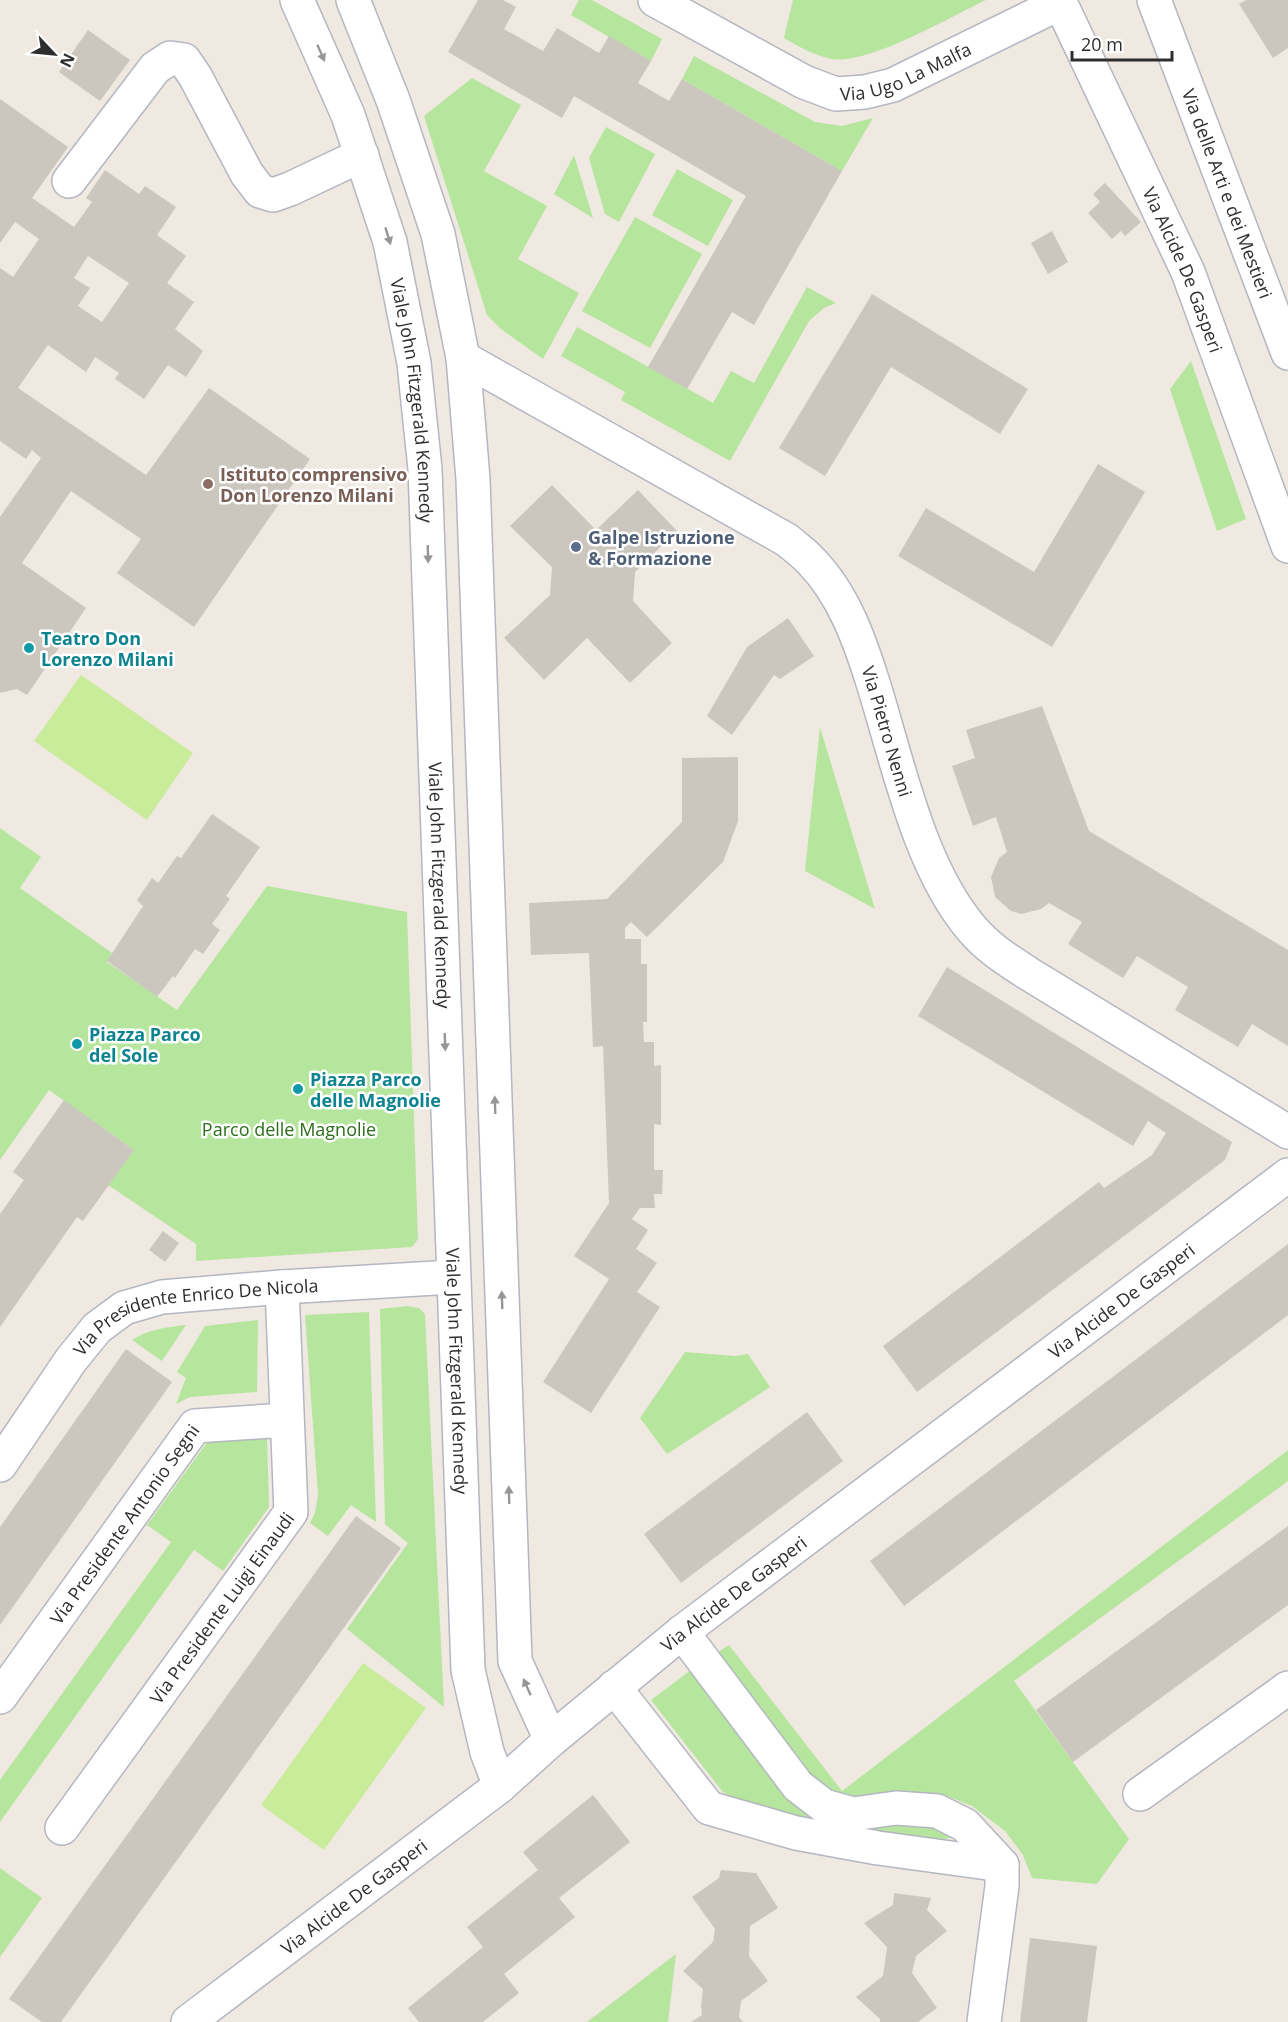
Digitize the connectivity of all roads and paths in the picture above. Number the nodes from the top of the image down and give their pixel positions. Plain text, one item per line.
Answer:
1 (297, 0) edge
2 (353, 0) edge
3 (655, 0) edge
4 (1154, 0) edge
5 (1060, 2) edge
6 (362, 155) junction
7 (69, 181) dead end
8 (1288, 353) edge
9 (463, 358) junction
10 (1288, 546) edge
11 (1288, 1132) edge
12 (1288, 1175) edge
13 (453, 1277) junction
14 (282, 1287) junction
15 (286, 1420) junction
16 (0, 1465) edge
17 (682, 1632) junction
18 (614, 1687) junction
19 (1288, 1688) edge
20 (0, 1696) edge
21 (551, 1740) junction
22 (500, 1786) junction
23 (1140, 1794) dead end
24 (62, 1828) dead end
25 (1002, 1865) junction
26 (188, 2022) edge
27 (984, 2022) edge

1 -> 6 street, Viale John Fitzgerald Kennedy
2 - 9 street
3 - 5 street, Via Ugo La Malfa
4 - 8 street, Via delle Arti e dei Mestieri
5 - 10 street, Via Alcide De Gasperi
6 - 7 street
6 -> 13 street, Viale John Fitzgerald Kennedy
9 - 11 street, Via Pietro Nenni
21 -> 9 street
12 - 17 street, Via Alcide De Gasperi
13 - 14 street, Via Presidente Enrico De Nicola
13 - 22 street, Viale John Fitzgerald Kennedy
14 - 15 street, Via Presidente Luigi Einaudi
14 - 16 street, Via Presidente Enrico De Nicola
15 - 20 street, Via Presidente Antonio Segni
15 - 24 street, Via Presidente Luigi Einaudi
17 - 18 street, Via Alcide De Gasperi
17 - 25 street
18 - 21 street, Via Alcide De Gasperi
18 - 25 street
19 - 23 street
21 - 22 street, Via Alcide De Gasperi
22 - 26 street, Via Alcide De Gasperi
25 - 27 street

